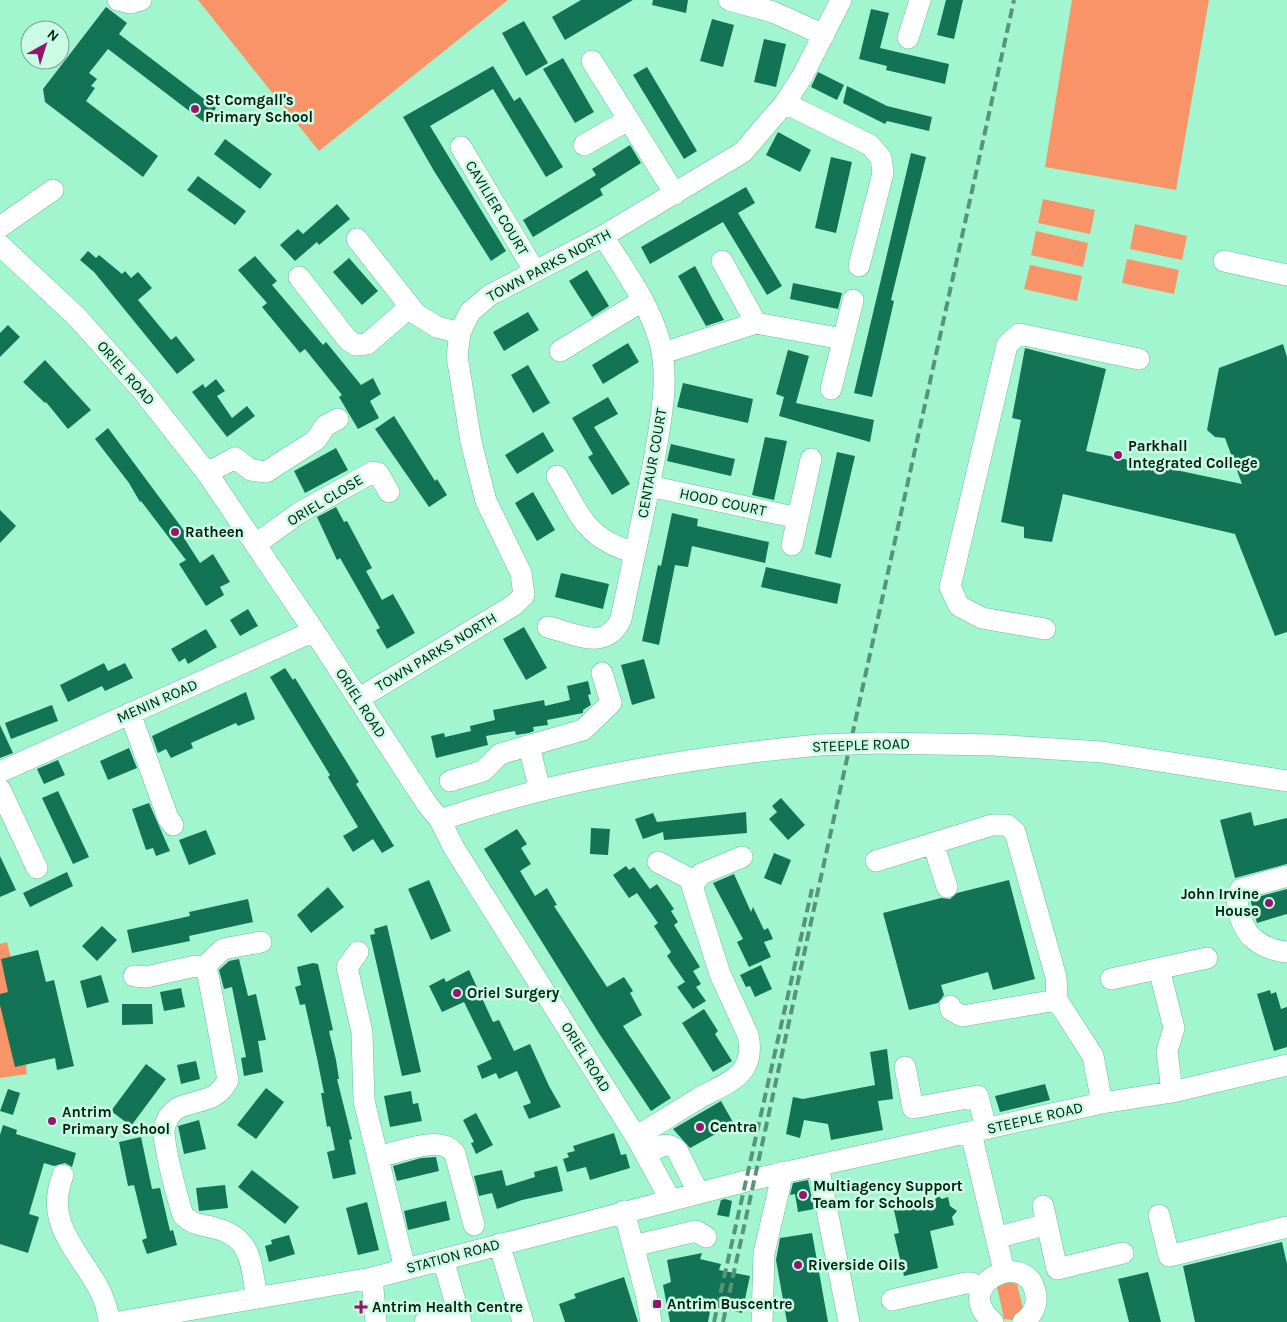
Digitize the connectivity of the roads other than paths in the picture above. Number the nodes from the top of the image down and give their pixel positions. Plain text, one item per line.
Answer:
1 (118, 0) edge
2 (141, 0) edge
3 (729, 0) edge
4 (841, 0) edge
5 (920, 0) edge
6 (774, 6) edge
7 (824, 35) junction
8 (908, 38) dead end
9 (592, 61) dead end
10 (785, 103) junction
11 (628, 120) junction
12 (584, 146) dead end
13 (461, 147) dead end
14 (53, 190) dead end
15 (675, 194) junction
16 (0, 227) edge
17 (603, 236) junction
18 (357, 239) dead end
19 (0, 245) edge
20 (722, 261) dead end
21 (1224, 261) dead end
22 (859, 266) dead end
23 (534, 270) junction
24 (1287, 275) edge
25 (298, 277) dead end
26 (853, 300) dead end
27 (642, 302) junction
28 (410, 307) junction
29 (756, 323) junction
30 (460, 333) junction
31 (843, 339) junction
32 (560, 351) dead end
33 (662, 353) junction
34 (1140, 360) dead end
35 (831, 389) dead end
36 (338, 418) dead end
37 (811, 459) dead end
38 (207, 473) junction
39 (557, 476) dead end
40 (649, 486) junction
41 (389, 492) dead end
42 (798, 518) junction
43 (256, 544) junction
44 (792, 544) dead end
45 (635, 554) junction
46 (548, 628) dead end
47 (1045, 629) dead end
48 (314, 631) junction
49 (602, 673) dead end
50 (358, 699) junction
51 (130, 714) junction
52 (529, 746) junction
53 (0, 772) edge
54 (450, 781) dead end
55 (1287, 781) edge
56 (0, 789) edge
57 (540, 791) junction
58 (440, 820) junction
59 (173, 825) dead end
60 (934, 843) junction
61 (742, 858) dead end
62 (876, 861) dead end
63 (658, 862) dead end
64 (37, 868) dead end
65 (1287, 876) edge
66 (694, 881) junction
67 (946, 887) dead end
68 (261, 942) dead end
69 (358, 952) dead end
70 (1287, 952) edge
71 (1207, 958) dead end
72 (203, 968) junction
73 (1160, 969) junction
74 (134, 976) dead end
75 (1111, 979) dead end
76 (1057, 1000) junction
77 (950, 1006) dead end
78 (1287, 1065) edge
79 (905, 1067) dead end
80 (1172, 1092) junction
81 (1102, 1103) junction
82 (979, 1131) junction
83 (641, 1146) junction
84 (378, 1158) junction
85 (818, 1165) junction
86 (783, 1172) junction
87 (63, 1175) dead end
88 (698, 1192) junction
89 (670, 1199) junction
90 (624, 1211) junction
91 (1159, 1215) dead end
92 (474, 1225) dead end
93 (1287, 1227) edge
94 (701, 1229) dead end
95 (996, 1238) junction
96 (499, 1244) junction
97 (633, 1246) junction
98 (1123, 1253) dead end
99 (443, 1259) junction
100 (404, 1269) junction
101 (1004, 1271) junction
102 (372, 1278) junction
103 (981, 1291) junction
104 (257, 1298) junction
105 (892, 1300) dead end
106 (460, 1318) edge
107 (152, 1319) edge
108 (109, 1322) edge
109 (119, 1322) edge
110 (376, 1322) edge
111 (425, 1322) edge
112 (523, 1322) edge
113 (651, 1322) edge
114 (762, 1322) edge
115 (849, 1322) edge
116 (993, 1322) edge
117 (1023, 1322) edge

1 - 2 street
3 - 6 street
4 - 7 street, TOWN PARKS NORTH
5 - 8 street
6 - 7 street
7 - 10 street, TOWN PARKS NORTH
9 - 11 street
10 - 15 street, TOWN PARKS NORTH
10 - 22 street
11 - 12 street
11 - 15 street
13 - 23 street, CAVILIER COURT
14 - 16 street
15 - 17 street, TOWN PARKS NORTH
17 - 23 street, TOWN PARKS NORTH
17 - 27 street, CENTAUR COURT
18 - 28 street
19 - 38 street, ORIEL ROAD
20 - 29 street
21 - 24 street
23 - 30 street, TOWN PARKS NORTH
25 - 28 street
26 - 31 street
27 - 32 street
27 - 33 street, CENTAUR COURT
28 - 30 street
29 - 31 street
29 - 33 street
30 - 50 street, TOWN PARKS NORTH
31 - 35 street
33 - 40 street, CENTAUR COURT
34 - 47 street
36 - 38 street
37 - 42 street
38 - 43 street, ORIEL ROAD
39 - 45 street
40 - 42 street, HOOD COURT
40 - 45 street, CENTAUR COURT
41 - 43 street, ORIEL CLOSE
42 - 44 street
43 - 48 street, ORIEL ROAD
45 - 46 street, CENTAUR COURT
48 - 50 street, ORIEL ROAD
48 - 51 street, MENIN ROAD
49 - 52 street
50 - 58 street, ORIEL ROAD
51 - 53 street, MENIN ROAD
51 - 59 street
52 - 54 street
52 - 57 street
55 - 57 street, STEEPLE ROAD, bridge
56 - 64 street
57 - 58 street, STEEPLE ROAD
58 - 83 street, ORIEL ROAD
60 - 62 street
60 - 67 street
60 - 76 street
61 - 66 street
63 - 66 street
65 - 70 street
66 - 83 street
68 - 72 street
69 - 84 street
71 - 73 street
72 - 74 street
72 - 104 street
73 - 75 street
73 - 80 street
76 - 77 street
76 - 81 street
78 - 80 street, STEEPLE ROAD
79 - 82 street
80 - 81 street, STEEPLE ROAD
81 - 82 street, STEEPLE ROAD
82 - 85 street, STEEPLE ROAD
82 - 95 street
83 - 88 street
83 - 89 street, ORIEL ROAD
84 - 92 street
84 - 100 street
85 - 86 street, STEEPLE ROAD
85 - 115 street
86 - 88 street, STATION ROAD
86 - 114 street
87 - 108 street
88 - 89 street, STATION ROAD
89 - 90 street, STATION ROAD
90 - 96 street, STATION ROAD
90 - 97 street
91 - 93 street
94 - 97 street
95 - 98 street
95 - 101 street
96 - 99 street, STATION ROAD
96 - 112 street
97 - 113 street
99 - 100 street, STATION ROAD
99 - 106 street
100 - 102 street, STATION ROAD
101 - 103 street
101 - 117 street
102 - 104 street, STATION ROAD
102 - 110 street
103 - 105 street
103 - 116 street
104 - 107 street, STATION ROAD
106 - 111 street
107 - 109 street, STATION ROAD

